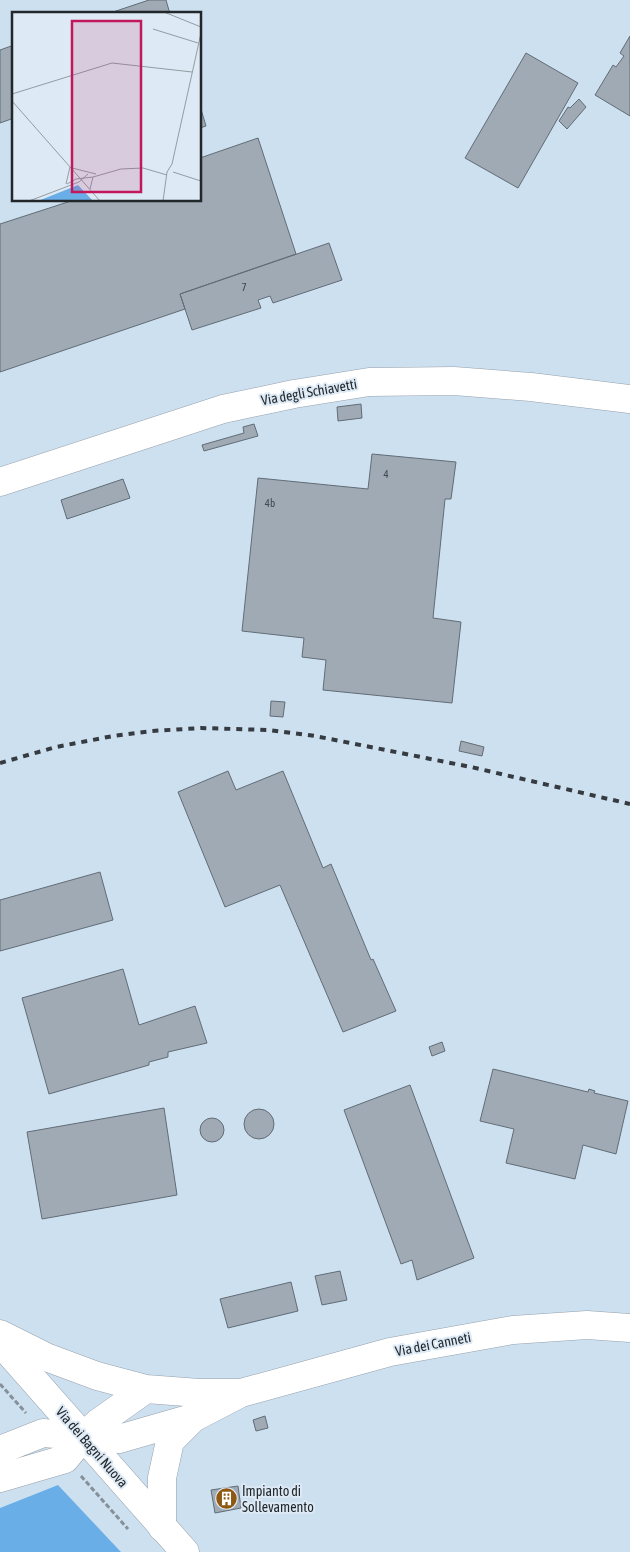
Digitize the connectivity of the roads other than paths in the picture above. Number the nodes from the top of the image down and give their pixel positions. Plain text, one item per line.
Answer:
1 (630, 399) edge
2 (0, 482) edge
3 (630, 1328) edge
4 (0, 1334) edge
5 (0, 1342) edge
6 (146, 1389) junction
7 (241, 1393) junction
8 (193, 1418) junction
9 (83, 1437) junction
10 (0, 1450) edge
11 (0, 1478) edge
12 (162, 1527) junction
13 (185, 1552) edge

1 - 2 street, Via degli Schiavetti
3 - 7 street, Via dei Canneti
4 - 6 street, Via dei Canneti
5 - 9 street, Via dei Bagni Nuova
6 - 7 street, Via dei Canneti
6 - 9 street
7 - 8 street, Via dei Canneti
8 - 9 street, Via dei Canneti
8 - 12 street, Via dei Canneti
9 - 10 street, Via dei Canneti
9 - 11 street
9 - 12 street, Via dei Bagni Nuova
12 - 13 street, Via dei Bagni Nuova

